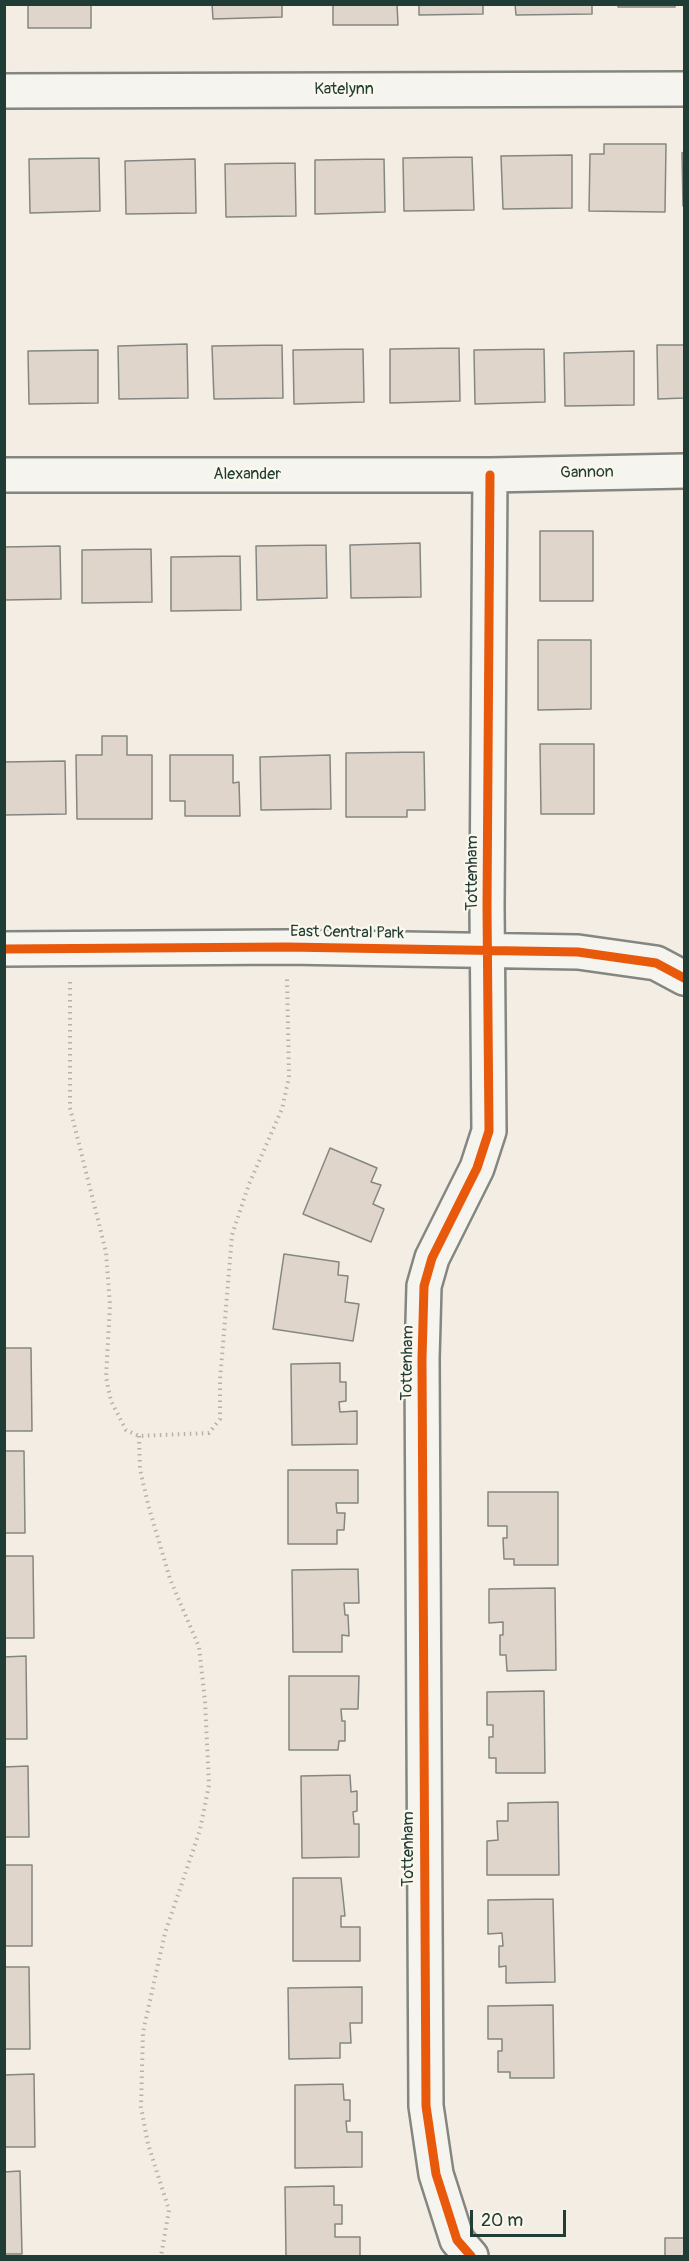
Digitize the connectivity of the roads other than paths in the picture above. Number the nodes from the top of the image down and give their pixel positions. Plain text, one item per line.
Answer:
1 (684, 89) edge
2 (4, 91) edge
3 (684, 471) edge
4 (4, 475) edge
5 (490, 475) junction
6 (4, 949) edge
7 (489, 949) junction
8 (684, 978) edge
9 (458, 2251) edge

1 - 2 street, Katelynn
3 - 5 street, Gannon
4 - 5 street, Alexander
5 - 7 street, Tottenham
6 - 7 street, East Central Park
7 - 8 street, East Central Park
7 - 9 street, Tottenham

